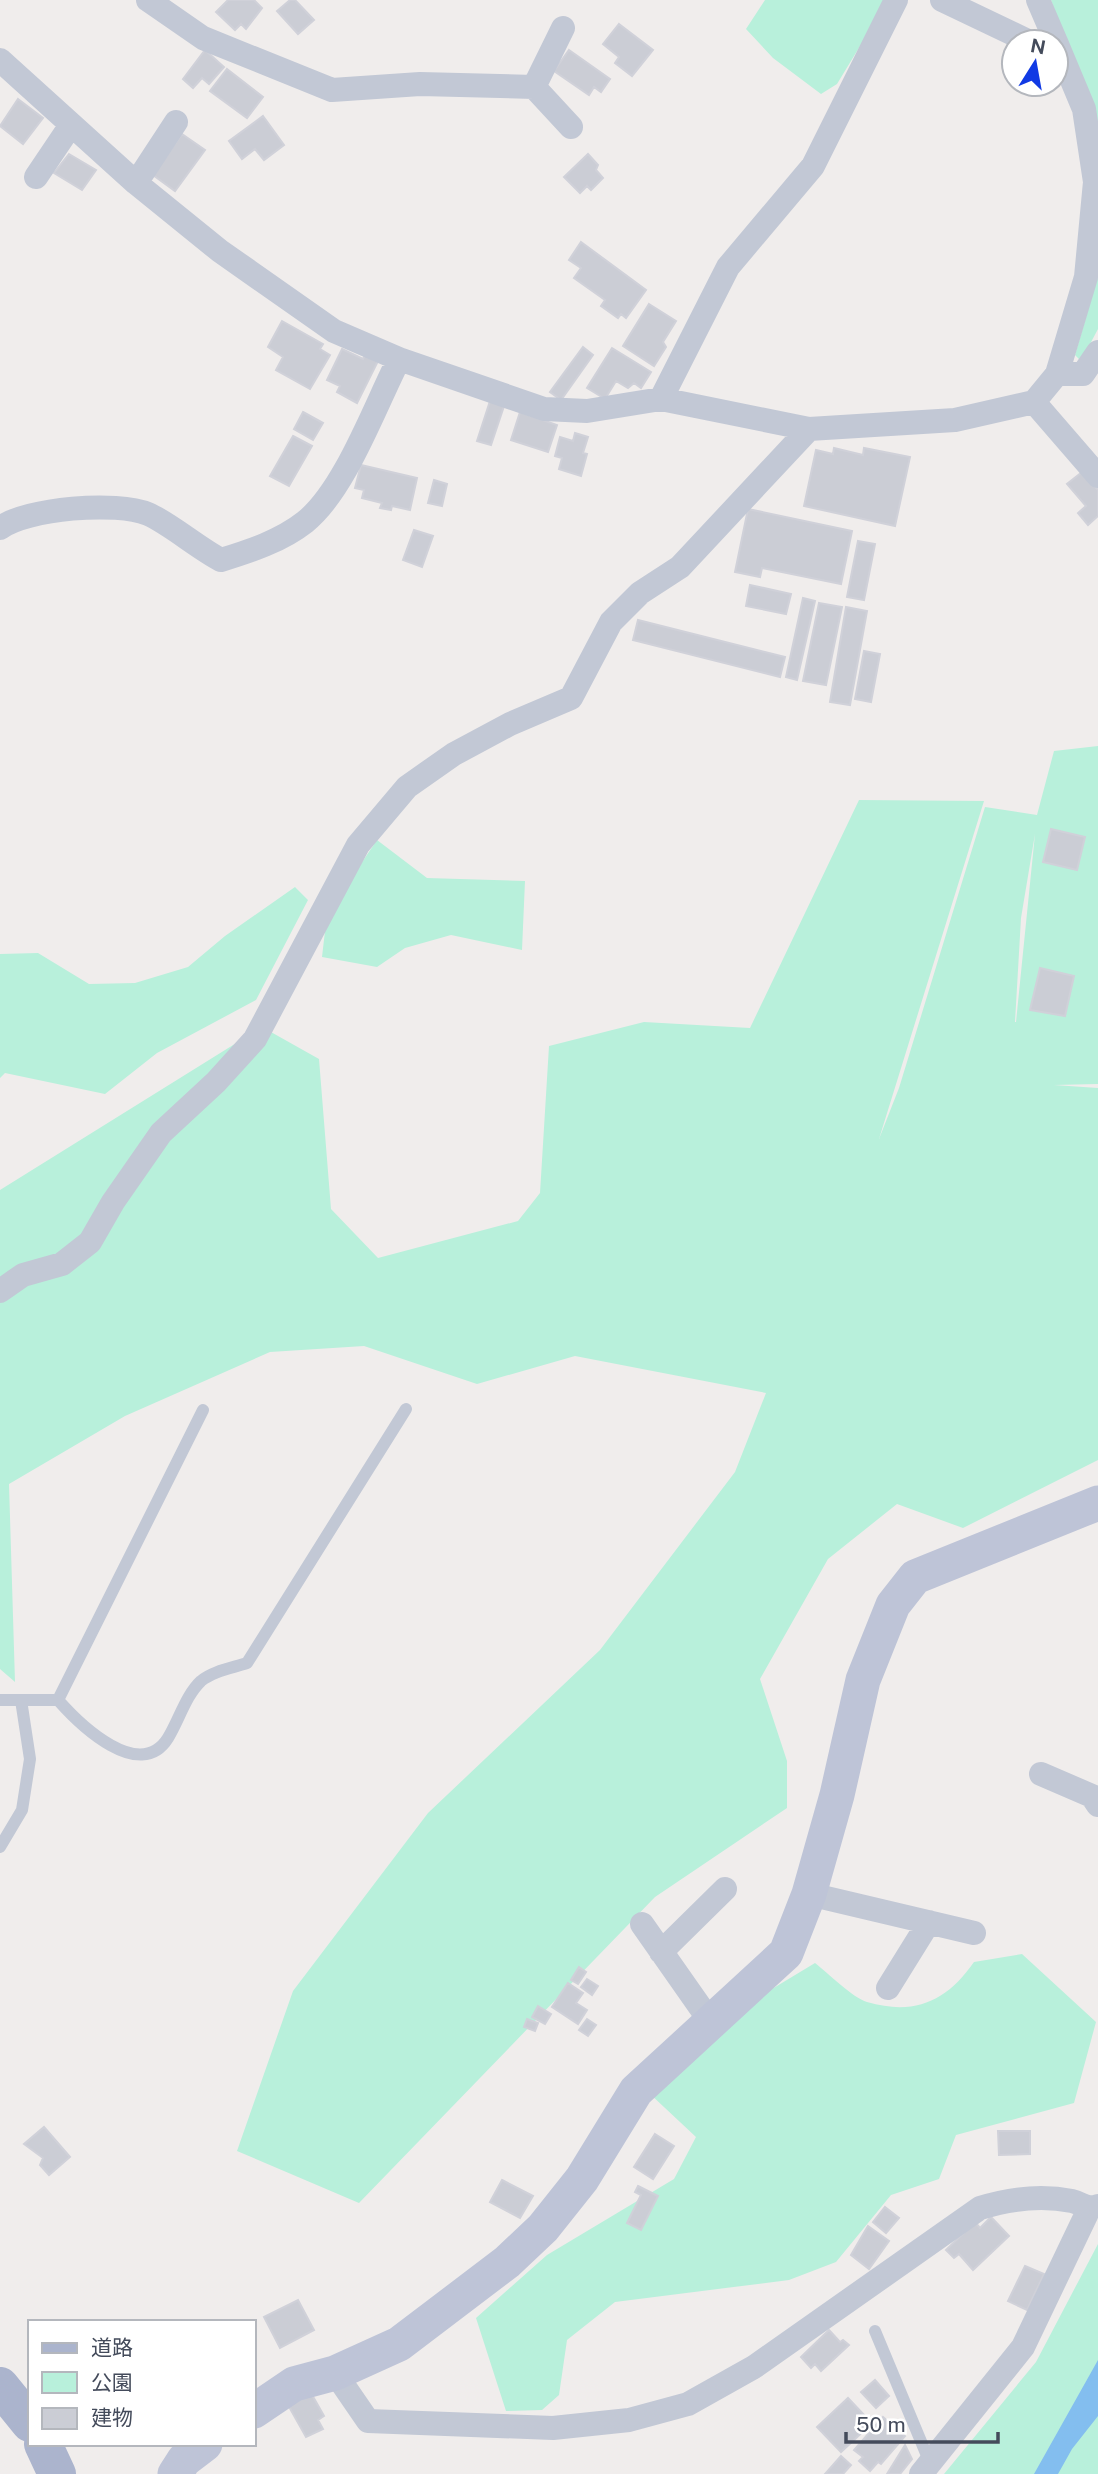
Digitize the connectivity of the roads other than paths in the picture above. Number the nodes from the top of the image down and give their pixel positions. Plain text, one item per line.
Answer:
1 (148, 0) edge
2 (896, 0) edge
3 (942, 0) edge
4 (1038, 0) edge
5 (563, 28) dead end
6 (1001, 28) edge
7 (1049, 28) edge
8 (0, 60) edge
9 (1070, 77) edge
10 (534, 87) junction
11 (176, 122) dead end
12 (71, 125) junction
13 (571, 127) dead end
14 (36, 177) dead end
15 (136, 183) junction
16 (1098, 352) edge
17 (399, 359) junction
18 (1057, 374) junction
19 (661, 399) junction
20 (1034, 402) junction
21 (809, 429) junction
22 (1098, 476) edge
23 (0, 528) edge
24 (0, 1291) edge
25 (406, 1409) dead end
26 (204, 1410) dead end
27 (1098, 1503) edge
28 (0, 1700) edge
29 (21, 1700) junction
30 (58, 1700) junction
31 (1041, 1774) dead end
32 (1098, 1805) edge
33 (0, 1847) edge
34 (725, 1889) dead end
35 (809, 1894) junction
36 (929, 1922) junction
37 (642, 1924) dead end
38 (974, 1933) dead end
39 (661, 1952) junction
40 (888, 1988) dead end
41 (710, 2021) junction
42 (1094, 2208) edge
43 (875, 2331) dead end
44 (335, 2374) junction
45 (0, 2386) edge
46 (256, 2410) edge
47 (28, 2421) edge
48 (44, 2446) edge
49 (202, 2446) edge
50 (926, 2469) edge
51 (57, 2474) edge
52 (175, 2474) edge

1 - 10 street
2 - 19 street
3 - 6 street
4 - 7 street
5 - 10 street
8 - 12 street
9 - 18 street
10 - 13 street
11 - 15 street
12 - 14 street
12 - 15 street
15 - 17 street
16 - 18 street
17 - 19 street
17 - 23 street
18 - 20 street
19 - 21 street
20 - 21 street
20 - 22 street
21 - 24 street
25 - 30 lane
26 - 30 lane
27 - 35 street
28 - 29 lane
29 - 30 lane
29 - 33 lane
31 - 32 street
34 - 39 street
35 - 36 street
35 - 41 street
36 - 38 street
36 - 40 street
37 - 39 street
39 - 41 street
41 - 44 street
42 - 44 street
42 - 50 street
43 - 50 lane
44 - 46 street
45 - 47 main road
48 - 51 main road
49 - 52 street

